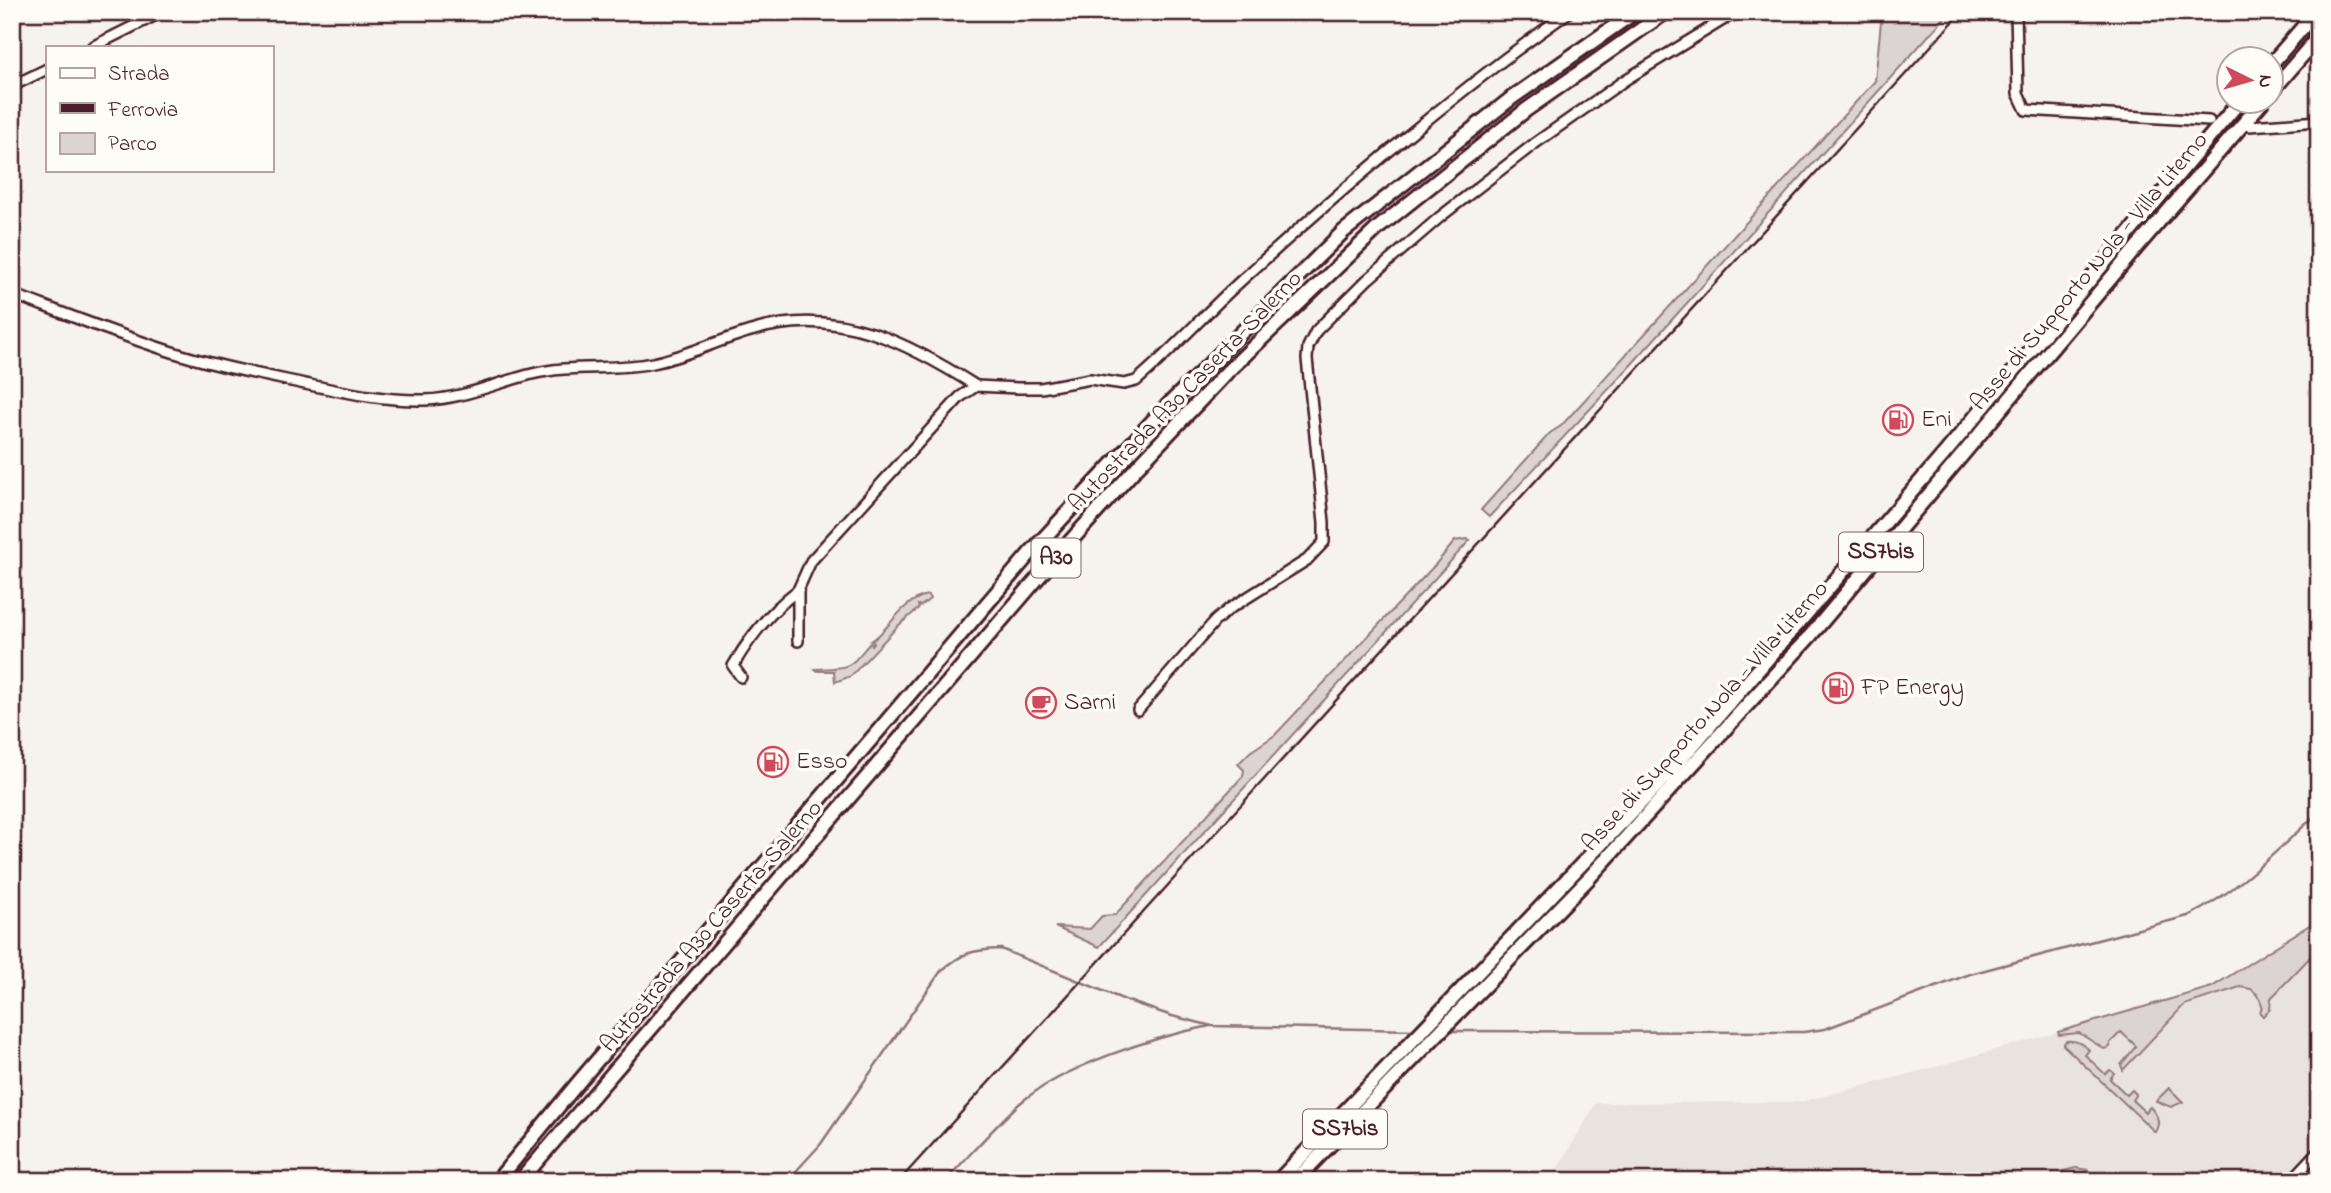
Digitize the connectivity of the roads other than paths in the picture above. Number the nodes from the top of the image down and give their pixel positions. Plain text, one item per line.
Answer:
1 (162, 12) edge
2 (1569, 12) edge
3 (1635, 12) edge
4 (1666, 12) edge
5 (1736, 12) edge
6 (2016, 12) edge
7 (2316, 12) edge
8 (2319, 36) edge
9 (94, 46) edge
10 (2286, 46) edge
11 (46, 69) edge
12 (2286, 75) edge
13 (12, 86) edge
14 (2226, 116) edge
15 (2250, 116) edge
16 (2210, 121) dead end
17 (2319, 121) edge
18 (2249, 126) dead end
19 (12, 294) edge
20 (976, 386) junction
21 (798, 590) junction
22 (797, 641) dead end
23 (740, 677) dead end
24 (1138, 710) dead end
25 (2319, 1151) edge
26 (1278, 1180) edge
27 (497, 1181) edge
28 (520, 1181) edge
29 (1295, 1181) edge
30 (2291, 1181) edge

1 - 9 street
2 - 20 street
3 - 27 highway, Autostrada A30 Caserta-Salerno / A30
4 - 28 highway, Autostrada A30 Caserta-Salerno / A30
5 - 24 street
6 - 16 street
7 - 10 highway
8 - 12 highway
11 - 13 street
14 - 26 highway, Asse di Supporto Nola - Villa Literno / SS7bis
15 - 29 highway, Asse di Supporto Nola - Villa Literno / SS7bis
17 - 18 street
19 - 20 street
20 - 21 street
21 - 22 street
21 - 23 street
25 - 30 street

